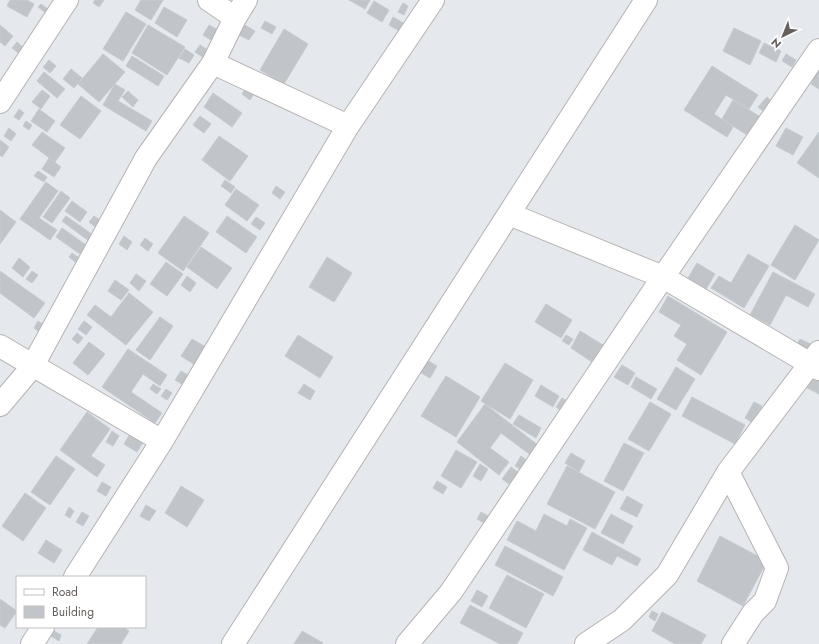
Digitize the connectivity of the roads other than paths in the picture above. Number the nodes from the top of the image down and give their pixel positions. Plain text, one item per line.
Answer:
1 (67, 0) edge
2 (209, 0) edge
3 (432, 0) edge
4 (646, 0) edge
5 (241, 9) edge
6 (819, 50) edge
7 (213, 63) junction
8 (0, 102) edge
9 (348, 126) junction
10 (509, 214) junction
11 (663, 277) junction
12 (0, 346) edge
13 (816, 362) edge
14 (32, 366) junction
15 (0, 405) edge
16 (162, 441) junction
17 (728, 472) junction
18 (76, 576) edge
19 (42, 628) edge
20 (32, 644) edge
21 (233, 644) edge
22 (408, 644) edge
23 (586, 644) edge
24 (733, 644) edge

1 - 8 street
2 - 5 street
3 - 9 street
4 - 10 street
5 - 7 street
6 - 11 street
7 - 9 street
7 - 14 street
9 - 16 street
10 - 11 street
10 - 21 street
11 - 13 street
11 - 22 street
12 - 14 street
13 - 17 street
14 - 15 street
14 - 16 street
16 - 18 street
17 - 23 street
17 - 24 street
19 - 20 street

